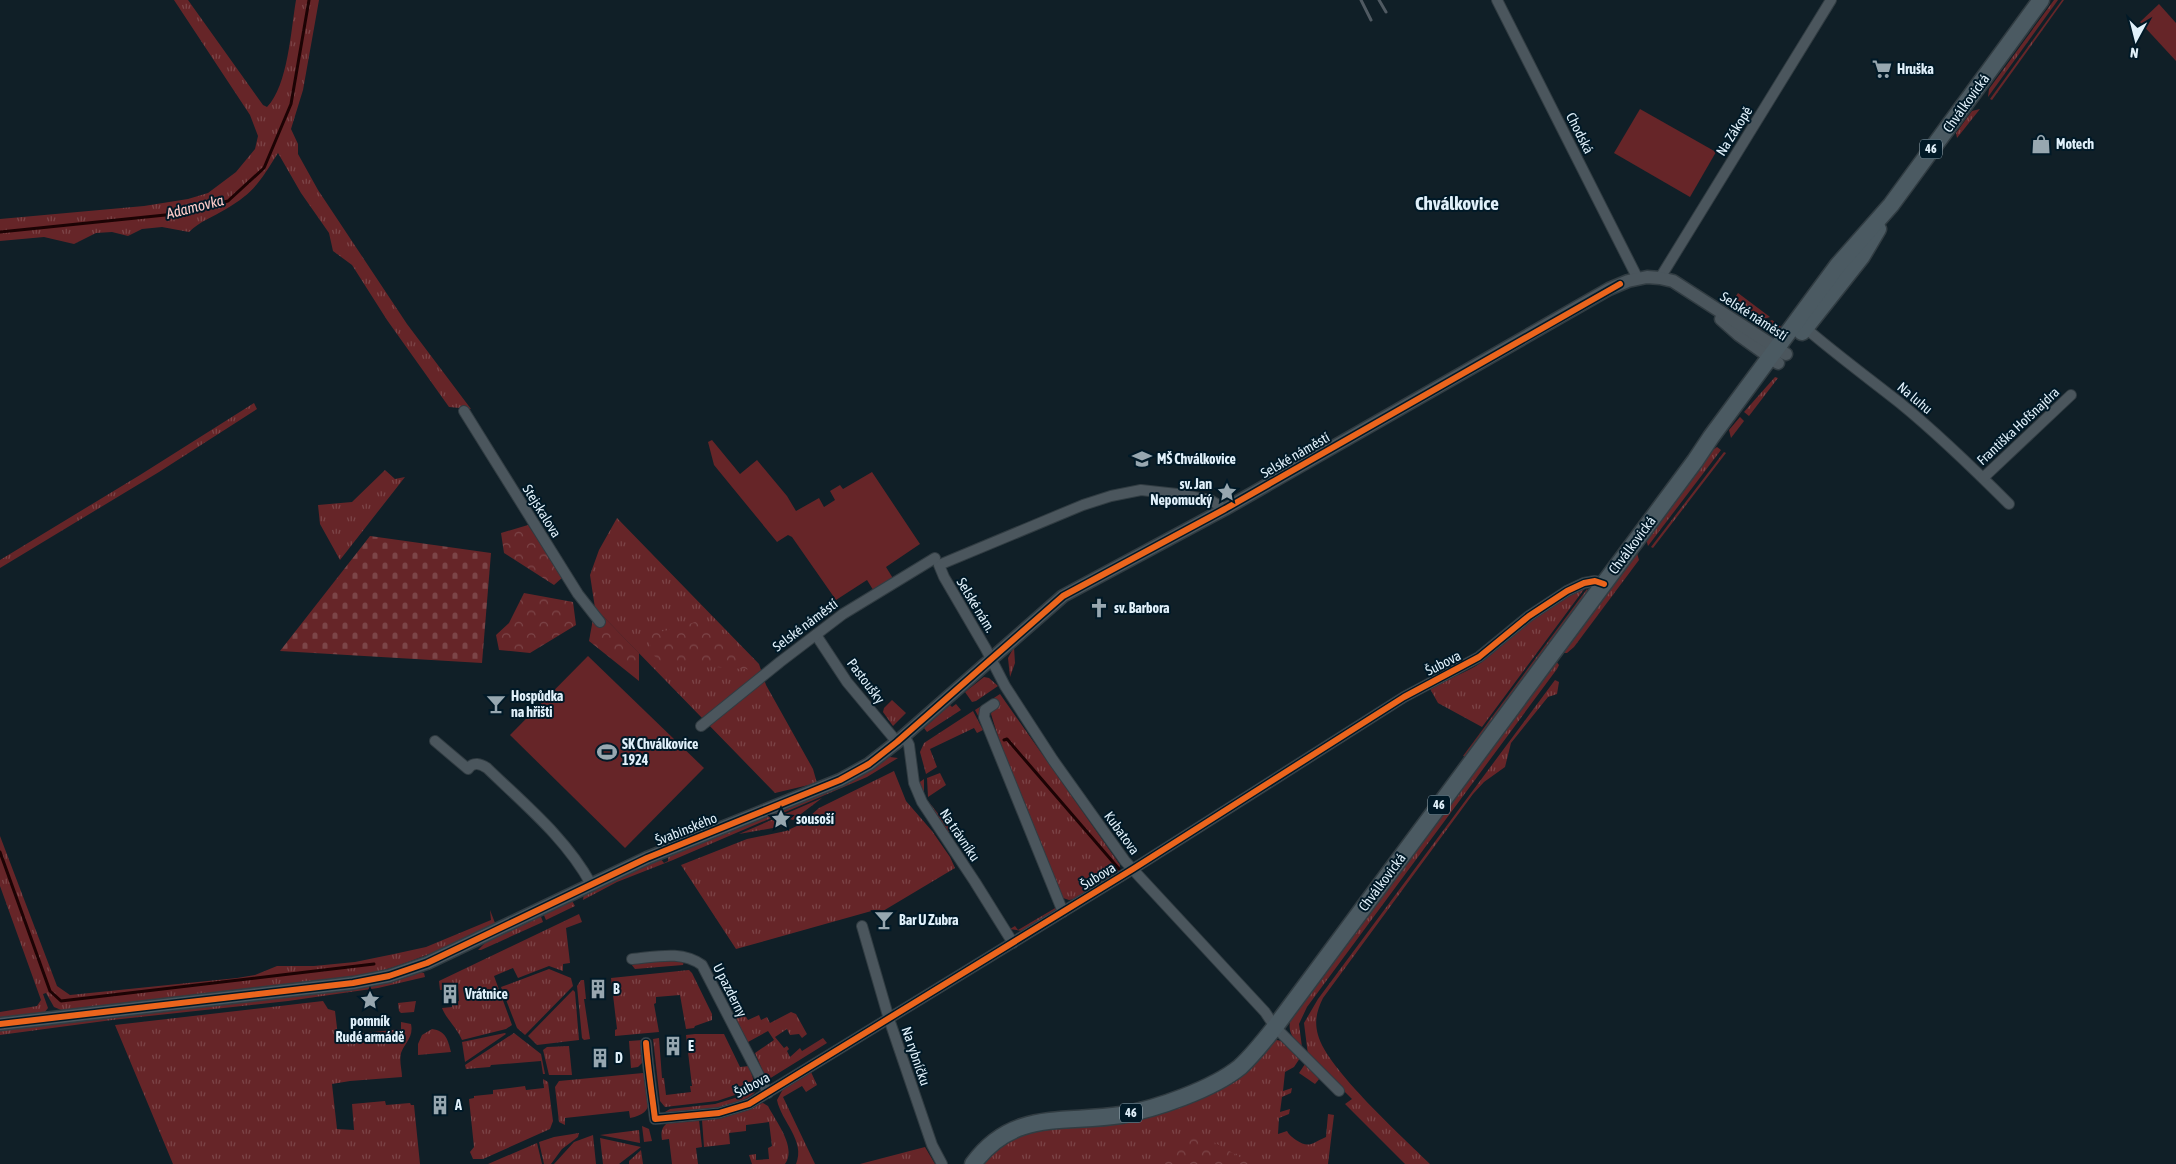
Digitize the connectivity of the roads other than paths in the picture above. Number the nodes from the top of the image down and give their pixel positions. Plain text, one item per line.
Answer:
1 (1831, 0) edge
2 (2041, 0) edge
3 (1501, 1) edge
4 (1660, 278) junction
5 (1638, 279) junction
6 (1801, 324) junction
7 (1777, 355) junction
8 (2071, 395) dead end
9 (464, 411) dead end
10 (1983, 478) junction
11 (2009, 504) dead end
12 (1225, 509) junction
13 (937, 562) junction
14 (1604, 584) junction
15 (600, 622) dead end
16 (816, 635) junction
17 (992, 659) junction
18 (994, 704) dead end
19 (701, 726) dead end
20 (901, 739) junction
21 (435, 741) dead end
22 (1133, 869) junction
23 (591, 884) junction
24 (1063, 912) junction
25 (862, 926) dead end
26 (1012, 943) junction
27 (632, 959) dead end
28 (888, 1019) junction
29 (0, 1024) edge
30 (1275, 1027) junction
31 (646, 1043) dead end
32 (1339, 1091) dead end
33 (768, 1092) junction
34 (942, 1164) edge
35 (973, 1164) edge

1 - 4 street, Na Zákopě
2 - 6 main road, Chválkovická / 46
3 - 5 street, Chodská
4 - 5 street, Selské náměstí
4 - 7 street, Selské náměstí
5 - 12 street, Selské náměstí
6 - 7 main road, Chválkovická
6 - 10 street, Na luhu
7 - 14 main road, Chválkovická / 46
8 - 10 street, Františka Hofšnajdra
9 - 15 street, Stejskalova
10 - 11 street, Na luhu
12 - 13 street, Selské náměstí
12 - 17 street, Selské náměstí
13 - 16 street, Selské náměstí
13 - 17 street, Selské nám.
14 - 22 street, Šubova
14 - 30 main road, Chválkovická / 46
16 - 19 street, Selské náměstí
16 - 20 street, Pastoušky
17 - 20 street, Švabinského
17 - 22 street, Kubatova
18 - 24 street
20 - 23 street, Švabinského
20 - 26 street, Na trávníku
21 - 23 street
22 - 24 street, Šubova
22 - 30 street, Kubatova
23 - 29 street, Švabinského
24 - 26 street, Šubova
25 - 28 street, Na rybníčku
26 - 28 street, Šubova
27 - 33 street, U pazderny
28 - 33 street, Šubova
28 - 34 street, Na rybníčku
30 - 32 street, Kubatova
30 - 35 main road, Chválkovická / 46
31 - 33 street, Šubova

